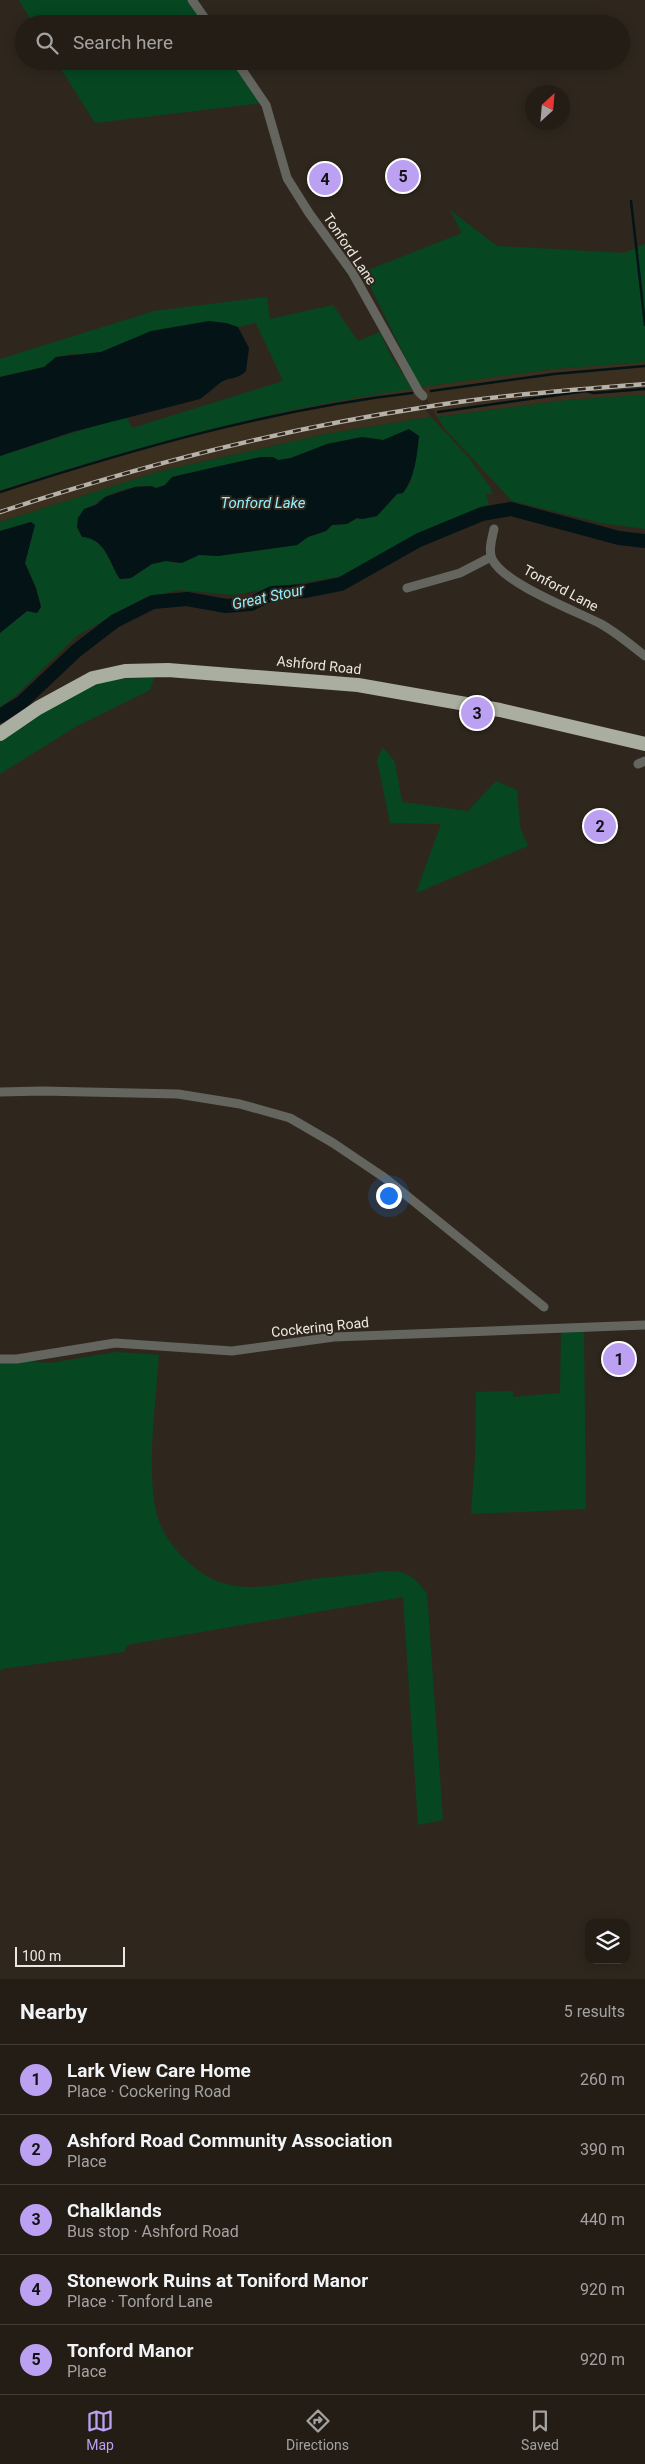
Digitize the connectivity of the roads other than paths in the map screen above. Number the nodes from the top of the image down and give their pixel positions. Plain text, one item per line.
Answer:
1 (192, 0) edge
2 (203, 15) edge
3 (242, 70) edge
4 (424, 396) dead end
5 (494, 529) dead end
6 (491, 557) junction
7 (407, 588) dead end
8 (644, 654) edge
9 (0, 734) edge
10 (645, 744) edge
11 (0, 1092) edge
12 (544, 1307) dead end
13 (645, 1325) edge
14 (0, 1359) edge

1 - 2 street
3 - 4 street, Tonford Lane
5 - 6 street
6 - 7 street
6 - 8 street, Tonford Lane
9 - 10 highway, Ashford Road
11 - 12 street
13 - 14 street, Cockering Road

